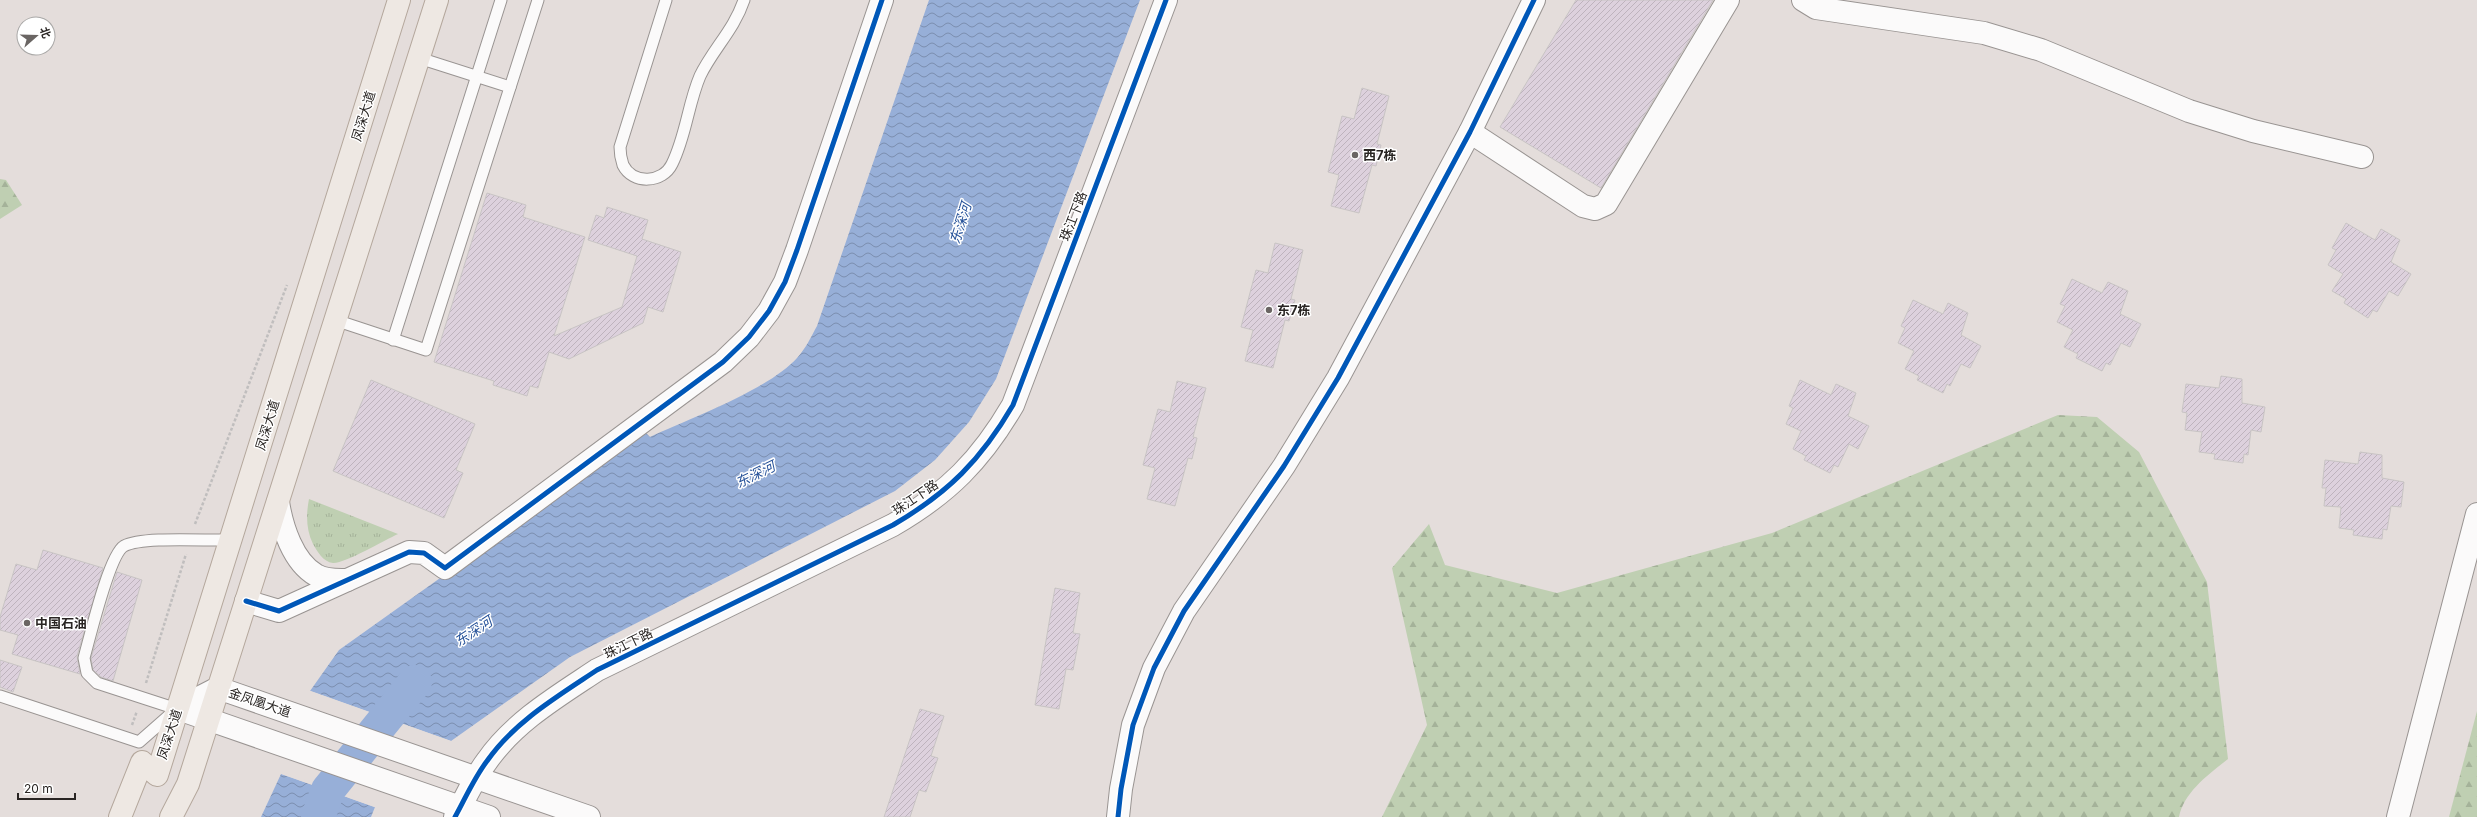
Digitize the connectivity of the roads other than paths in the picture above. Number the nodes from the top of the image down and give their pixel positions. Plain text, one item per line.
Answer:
1 (399, 0) edge
2 (437, 0) edge
3 (501, 0) edge
4 (538, 0) edge
5 (666, 0) edge
6 (744, 0) edge
7 (882, 0) edge
8 (1166, 0) edge
9 (1534, 0) edge
10 (1728, 0) edge
11 (1803, 0) edge
12 (1854, 0) edge
13 (1831, 6) edge
14 (419, 58) junction
15 (476, 77) junction
16 (510, 88) junction
17 (1470, 132) junction
18 (2362, 157) dead end
19 (335, 320) junction
20 (394, 340) junction
21 (278, 502) junction
22 (2477, 514) edge
23 (231, 540) junction
24 (347, 580) junction
25 (246, 601) junction
26 (218, 688) junction
27 (0, 696) edge
28 (177, 709) junction
29 (208, 720) junction
30 (477, 778) junction
31 (458, 812) edge
32 (120, 817) edge
33 (171, 817) edge
34 (489, 817) edge
35 (589, 817) edge
36 (1118, 817) edge
37 (2398, 817) edge

1 - 23 main road, 凤深大道
2 - 14 main road
3 - 15 lane
4 - 16 lane
5 - 6 lane
7 - 24 street
8 - 30 street, 珠江下路
9 - 17 street
10 - 17 street
11 - 13 street
12 - 13 street
13 - 18 street
14 - 15 lane
14 - 19 main road
15 - 16 lane
15 - 20 lane
16 - 20 lane
17 - 36 street
19 - 20 lane
19 - 21 main road
21 - 24 street
21 - 25 main road
22 - 37 street
23 - 28 main road, 凤深大道
23 - 28 lane
24 - 25 street
25 - 26 main road
26 - 28 street, 金凤凰大道
26 - 29 main road
26 - 30 street, 金凤凰大道
27 - 28 lane
28 - 29 street
28 - 32 main road, 凤深大道
29 - 31 street
29 - 33 main road
30 - 31 street, 珠江下路
30 - 35 street, 金凤凰大道
31 - 34 street

